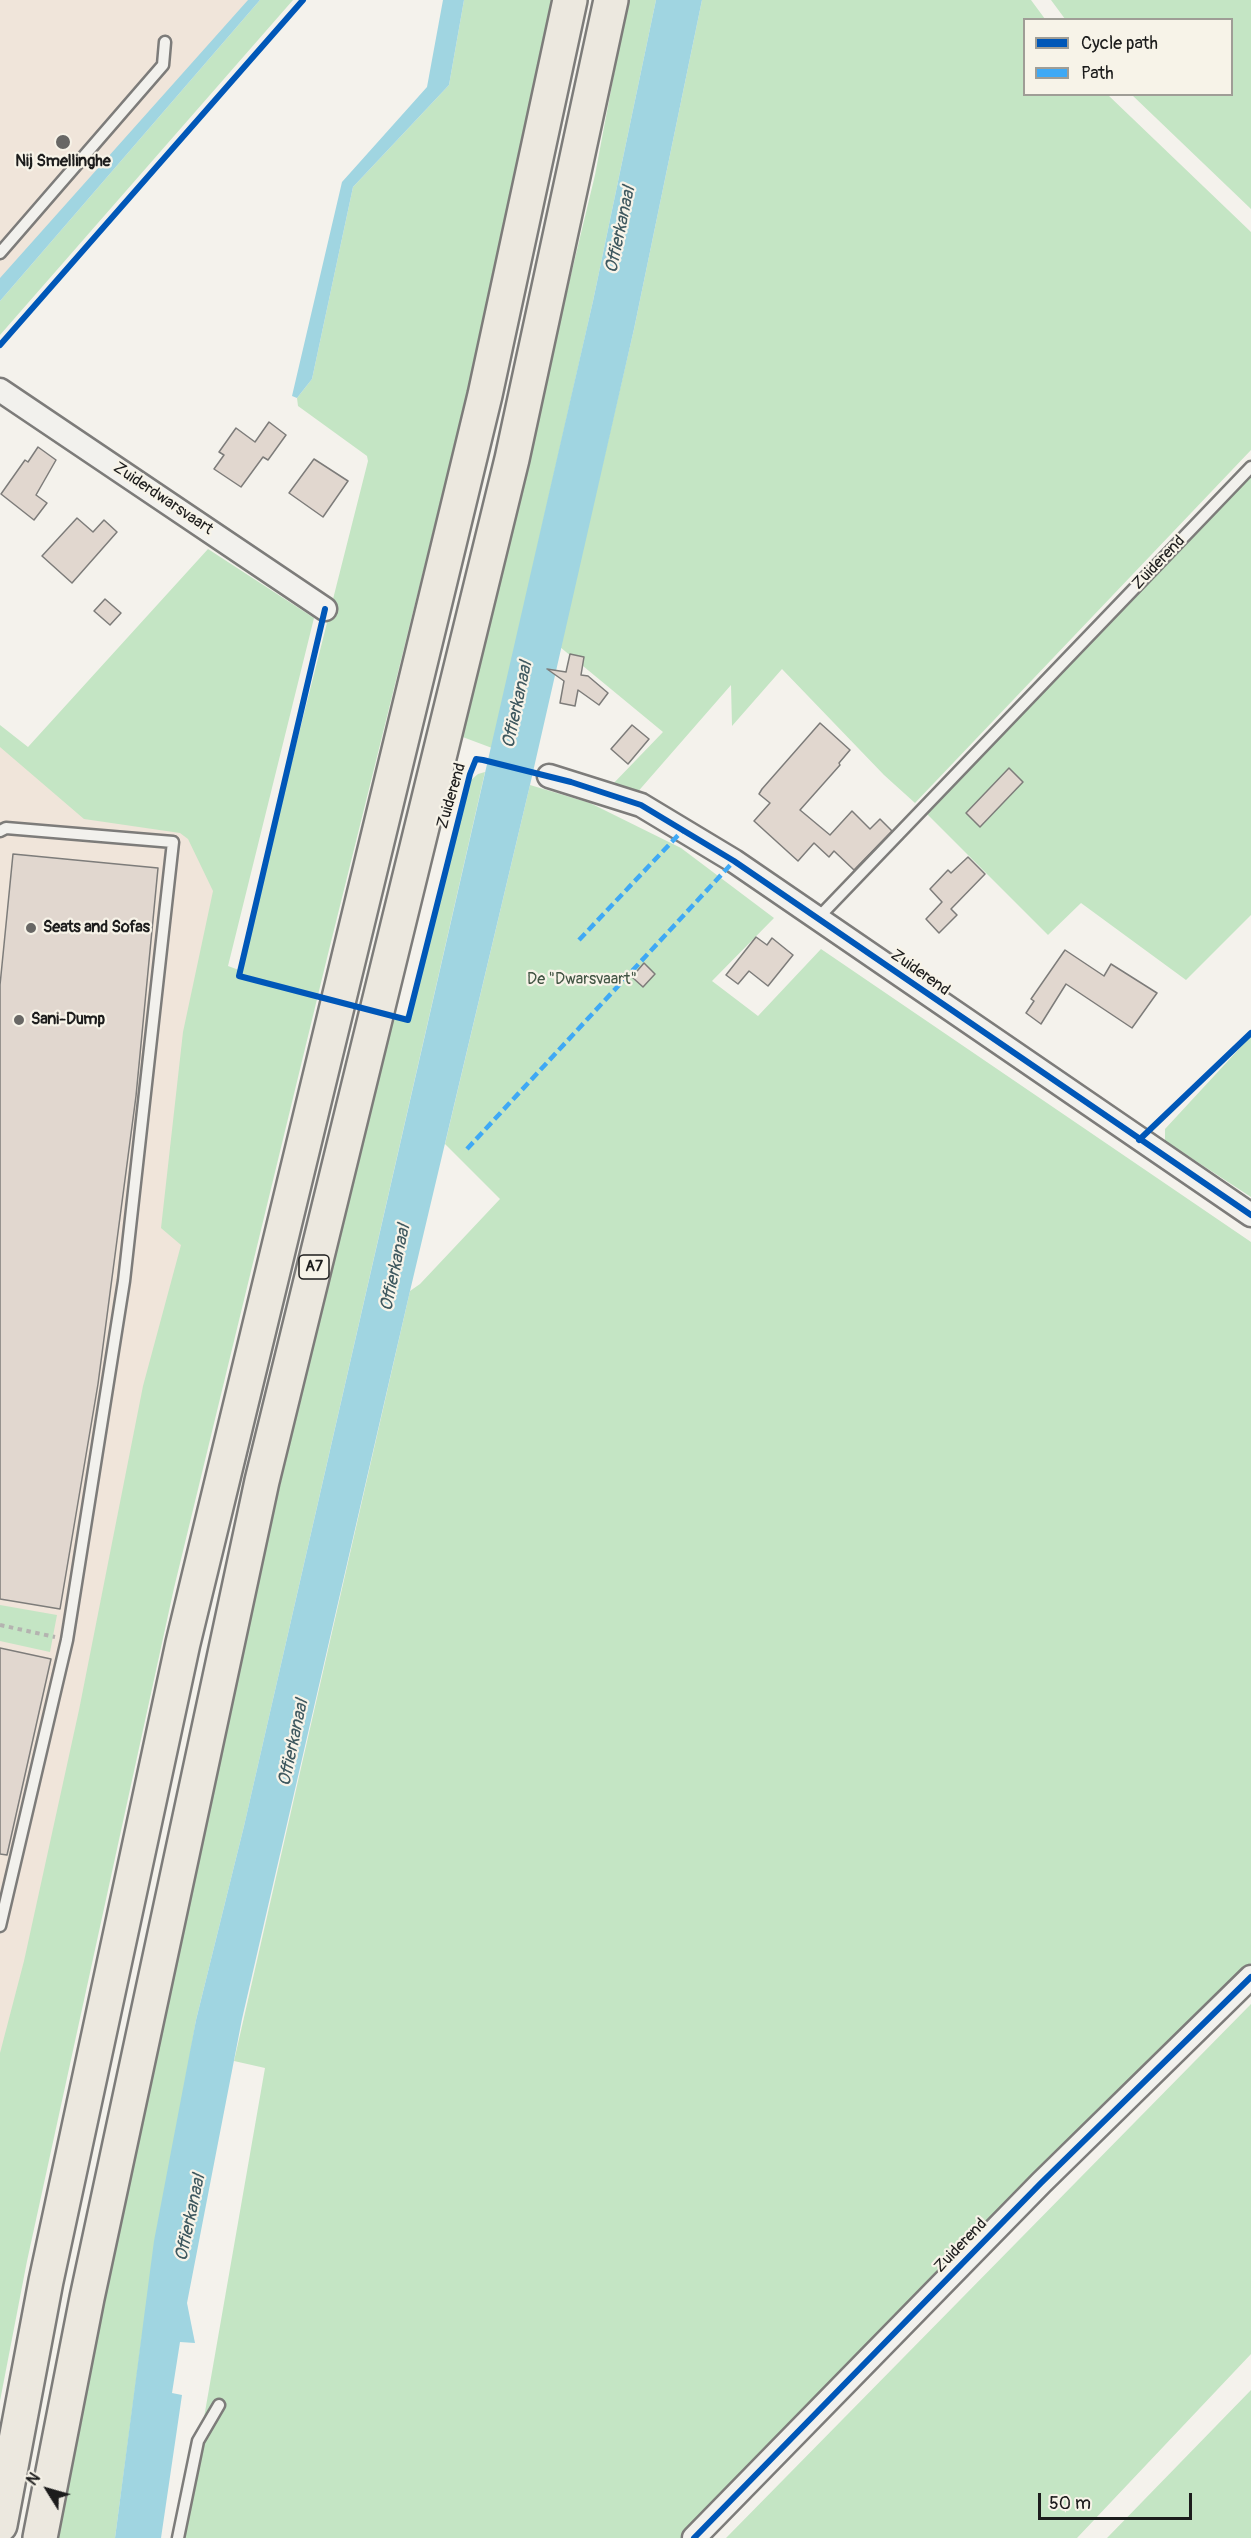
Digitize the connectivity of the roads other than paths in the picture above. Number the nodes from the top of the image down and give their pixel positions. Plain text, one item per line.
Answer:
1 (570, 0) edge
2 (611, 0) edge
3 (165, 42) dead end
4 (0, 253) edge
5 (0, 390) edge
6 (1251, 467) edge
7 (325, 609) dead end
8 (549, 776) dead end
9 (3, 830) edge
10 (817, 919) junction
11 (1251, 1215) edge
12 (0, 1926) edge
13 (1251, 1977) edge
14 (219, 2405) dead end
15 (0, 2525) edge
16 (40, 2538) edge
17 (178, 2538) edge
18 (694, 2538) edge

1 - 15 highway, A7
2 - 16 highway, A7
3 - 4 lane
5 - 7 street, Zuiderdwarsvaart
6 - 10 lane, Zuiderend
8 - 10 street, Zuiderend
9 - 12 lane
10 - 11 street, Zuiderend
13 - 18 street, Zuiderend
14 - 17 lane

